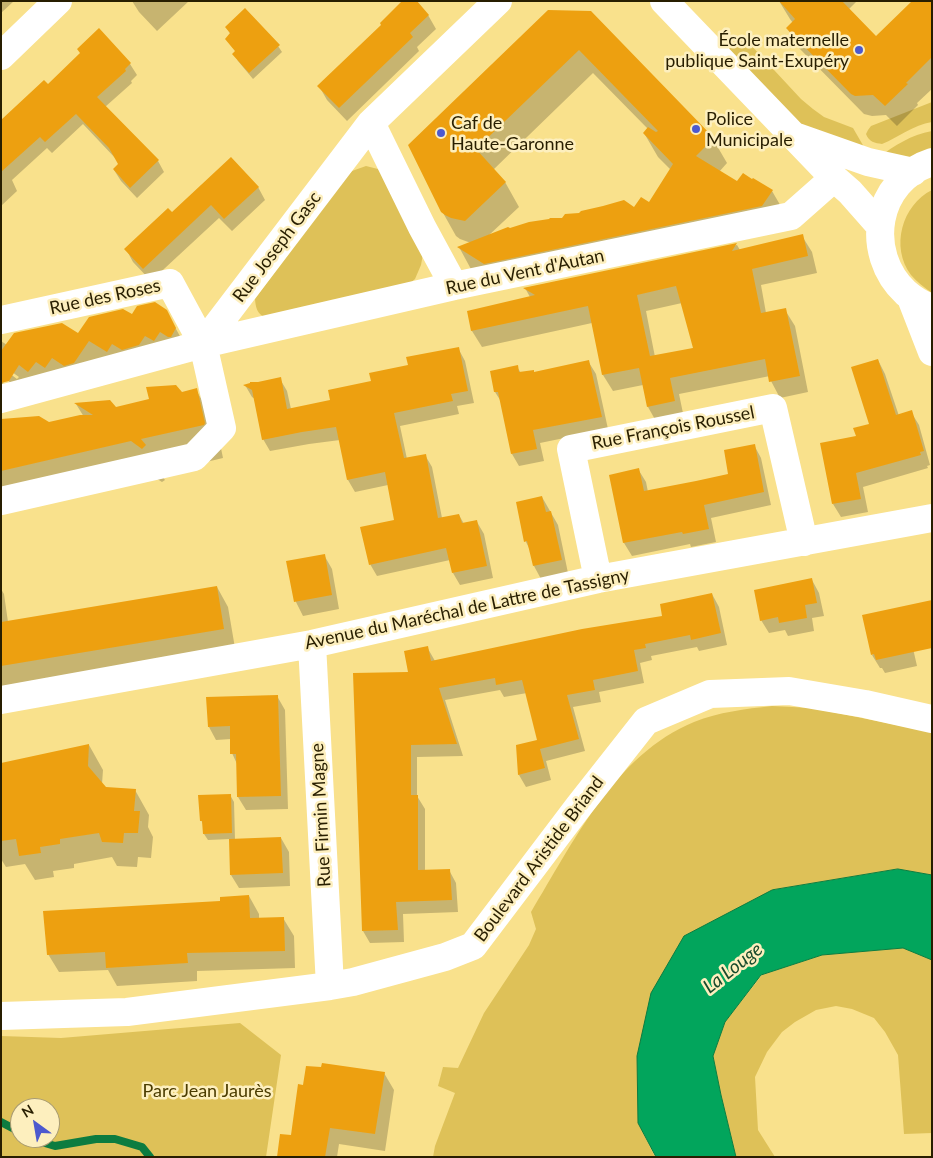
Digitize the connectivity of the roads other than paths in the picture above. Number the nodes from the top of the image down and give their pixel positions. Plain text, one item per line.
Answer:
1 (58, 1) edge
2 (498, 1) edge
3 (664, 1) edge
4 (1, 56) edge
5 (371, 123) junction
6 (793, 135) junction
7 (922, 167) edge
8 (834, 178) junction
9 (880, 226) junction
10 (454, 286) junction
11 (922, 303) edge
12 (1, 320) edge
13 (203, 344) junction
14 (932, 352) edge
15 (1, 400) edge
16 (1, 501) edge
17 (932, 518) edge
18 (804, 542) junction
19 (598, 579) junction
20 (312, 644) junction
21 (1, 700) edge
22 (932, 719) edge
23 (330, 986) junction
24 (1, 1016) edge

1 - 4 street
2 - 5 street, Rue Joseph Gasc
3 - 6 street
5 - 10 street
5 - 13 street, Rue Joseph Gasc
6 - 7 street
6 - 8 street
7 - 9 street
8 - 9 street
8 - 10 street, Rue du Vent d'Autan
9 - 11 street
10 - 13 street, Rue du Vent d'Autan
11 - 14 street
12 - 13 street, Rue des Roses
13 - 15 street
13 - 16 street
17 - 18 street, Avenue du Maréchal de Lattre de Tassigny
18 - 19 street, Avenue du Maréchal de Lattre de Tassigny
18 - 19 street, Rue François Roussel
19 - 20 street, Avenue du Maréchal de Lattre de Tassigny
20 - 21 street, Avenue du Maréchal de Lattre de Tassigny
20 - 23 street, Rue Firmin Magne
22 - 23 street, Boulevard Aristide Briand
23 - 24 street, Boulevard Aristide Briand

